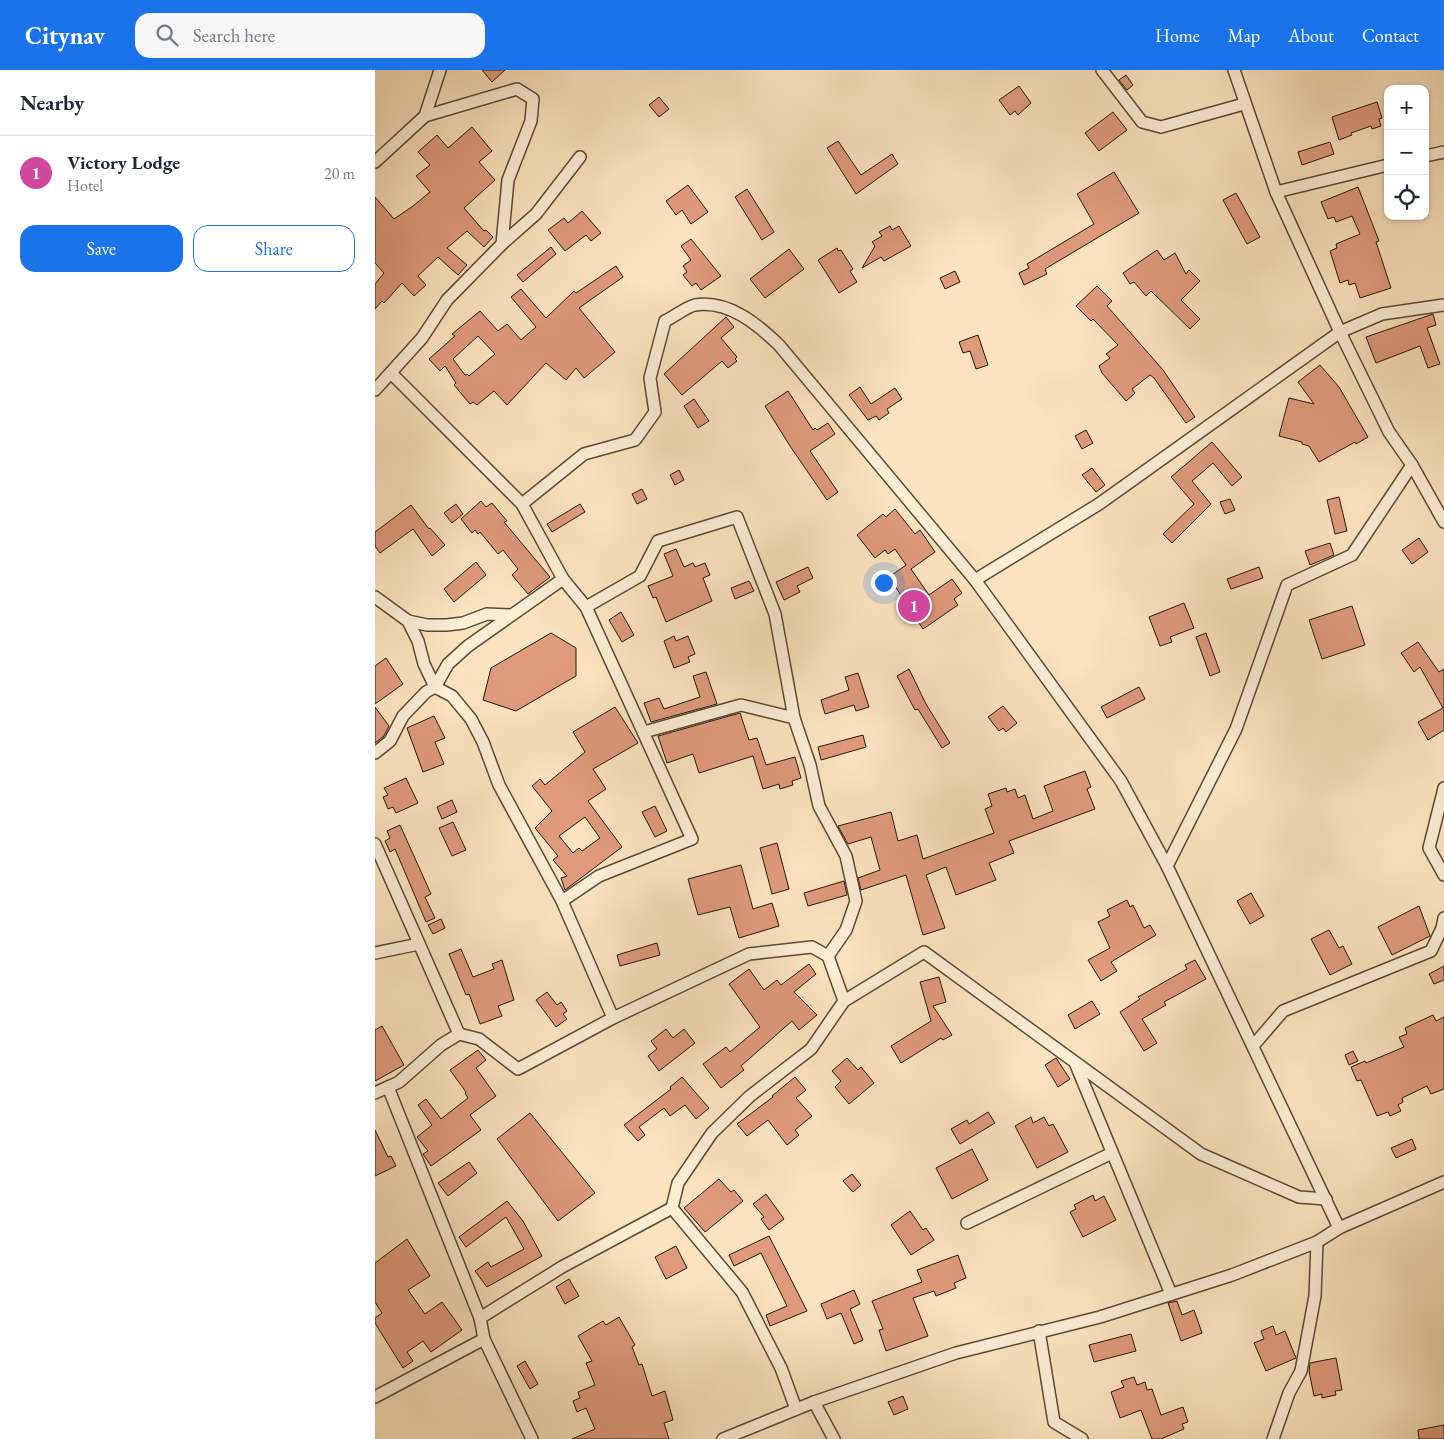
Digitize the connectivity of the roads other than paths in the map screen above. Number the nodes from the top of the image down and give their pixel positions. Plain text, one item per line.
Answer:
1 (440, 70) edge
2 (1102, 70) edge
3 (1234, 70) edge
4 (1244, 104) junction
5 (425, 116) junction
6 (1444, 152) edge
7 (1429, 155) edge
8 (580, 157) dead end
9 (375, 162) edge
10 (1384, 166) edge
11 (1276, 192) junction
12 (502, 244) junction
13 (1444, 305) edge
14 (1340, 332) junction
15 (391, 374) junction
16 (375, 390) edge
17 (1412, 465) junction
18 (521, 504) junction
19 (1444, 522) edge
20 (563, 579) junction
21 (975, 580) junction
22 (375, 597) edge
23 (586, 607) junction
24 (510, 615) junction
25 (408, 621) junction
26 (435, 687) junction
27 (794, 718) junction
28 (643, 732) junction
29 (375, 753) edge
30 (1444, 788) edge
31 (375, 844) edge
32 (1167, 866) junction
33 (1444, 875) edge
34 (562, 902) junction
35 (1444, 918) edge
36 (419, 944) junction
37 (375, 954) edge
38 (828, 956) junction
39 (843, 1001) junction
40 (613, 1018) junction
41 (459, 1034) junction
42 (1253, 1046) junction
43 (1076, 1064) junction
44 (388, 1087) junction
45 (375, 1093) edge
46 (1113, 1152) junction
47 (1444, 1182) edge
48 (1326, 1198) junction
49 (672, 1208) junction
50 (967, 1223) dead end
51 (1339, 1228) junction
52 (1317, 1242) junction
53 (1171, 1294) junction
54 (480, 1318) junction
55 (1039, 1331) junction
56 (484, 1339) junction
57 (375, 1397) edge
58 (814, 1402) junction
59 (796, 1409) junction
60 (532, 1439) edge
61 (723, 1439) edge
62 (834, 1439) edge
63 (1082, 1439) edge
64 (1273, 1439) edge

1 - 5 street
2 - 4 street
3 - 4 street
4 - 11 street
5 - 9 street
5 - 12 street
6 - 7 street
8 - 12 street
10 - 11 street
11 - 14 street
12 - 15 street
13 - 14 street
14 - 17 street
14 - 21 street
15 - 16 street
15 - 18 street
17 - 19 street
17 - 32 street
18 - 20 street
18 - 21 street
20 - 23 street
20 - 24 street
21 - 32 street
22 - 25 street
23 - 27 street
23 - 28 street
24 - 25 street
24 - 26 street
25 - 26 street
26 - 29 street
26 - 34 street
27 - 28 street
27 - 38 street
28 - 34 street
30 - 33 street
31 - 36 street
32 - 42 street
34 - 40 street
35 - 42 street
36 - 37 street
36 - 41 street
38 - 39 street
38 - 40 street
39 - 43 street
39 - 49 street
40 - 41 street
41 - 44 street
42 - 48 street
43 - 46 street
43 - 48 street
44 - 45 street
44 - 54 street
46 - 50 street
46 - 53 street
47 - 51 street
48 - 51 street
49 - 54 street
49 - 59 street
51 - 52 street
52 - 53 street
52 - 64 street
53 - 55 street
54 - 56 street
55 - 58 street
55 - 63 street
56 - 57 street
56 - 60 street
58 - 59 street
58 - 62 street
59 - 61 street

